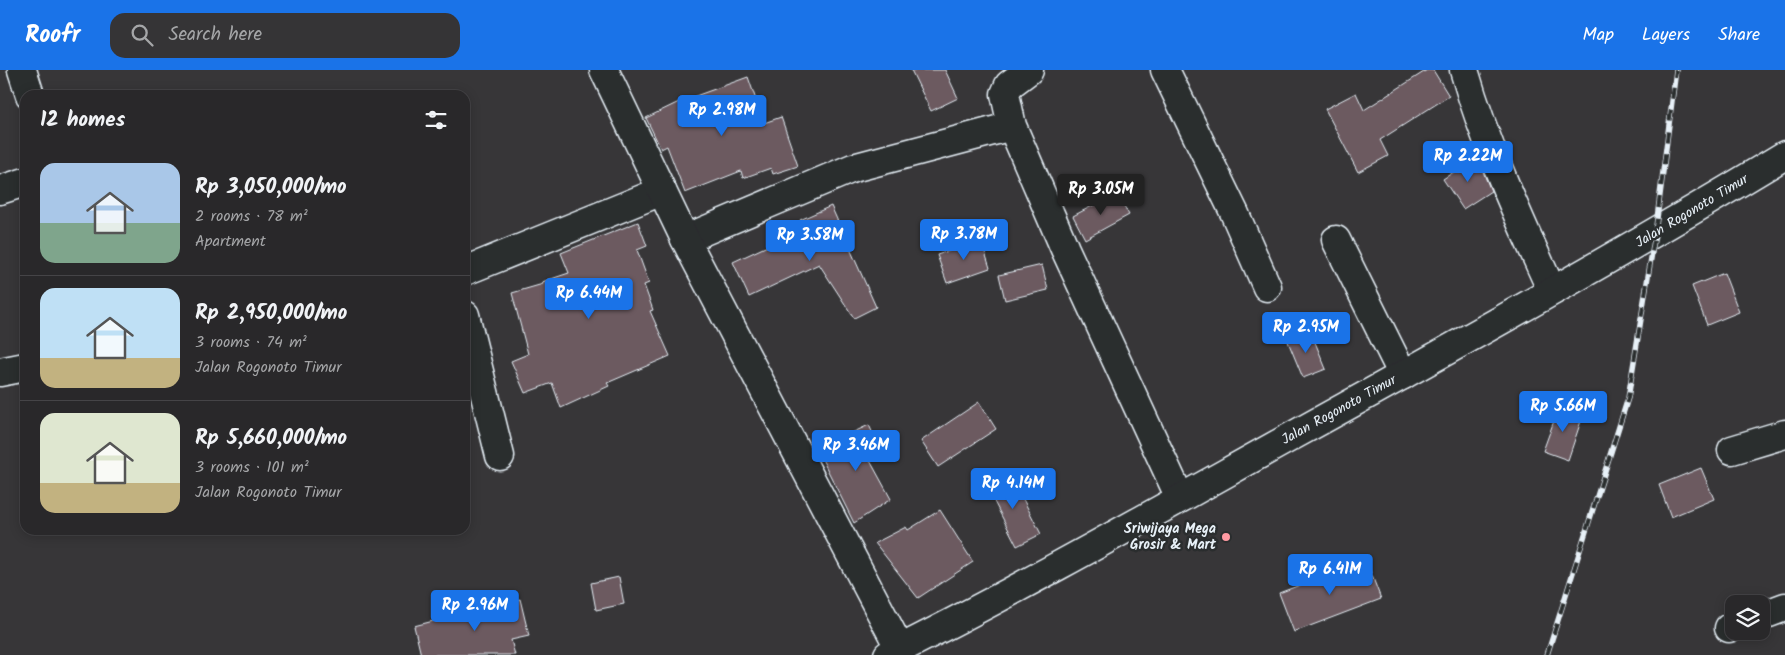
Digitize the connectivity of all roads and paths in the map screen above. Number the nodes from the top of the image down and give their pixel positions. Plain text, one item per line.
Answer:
1 (22, 70) edge
2 (604, 70) edge
3 (1029, 70) edge
4 (1166, 70) edge
5 (1464, 70) edge
6 (28, 90) edge
7 (1012, 126) junction
8 (1785, 155) edge
9 (20, 184) edge
10 (0, 190) edge
11 (662, 191) junction
12 (685, 239) junction
13 (1336, 240) dead end
14 (470, 269) edge
15 (1268, 287) dead end
16 (1552, 291) junction
17 (470, 335) edge
18 (20, 368) edge
19 (0, 372) edge
20 (1403, 375) junction
21 (1785, 434) edge
22 (1732, 450) dead end
23 (500, 456) dead end
24 (1180, 498) junction
25 (1785, 607) edge
26 (1770, 613) edge
27 (894, 652) edge

1 - 6 street
2 - 11 street
3 - 7 street
4 - 15 street
5 - 16 street
7 - 12 street
7 - 24 street
8 - 16 street, Jalan Rogonoto Timur
9 - 10 street
11 - 12 street
11 - 14 street
12 - 27 street
13 - 20 street
16 - 20 street, Jalan Rogonoto Timur
17 - 23 street
18 - 19 street
20 - 24 street, Jalan Rogonoto Timur
21 - 22 street
24 - 27 street, Jalan Rogonoto Timur
25 - 26 street

